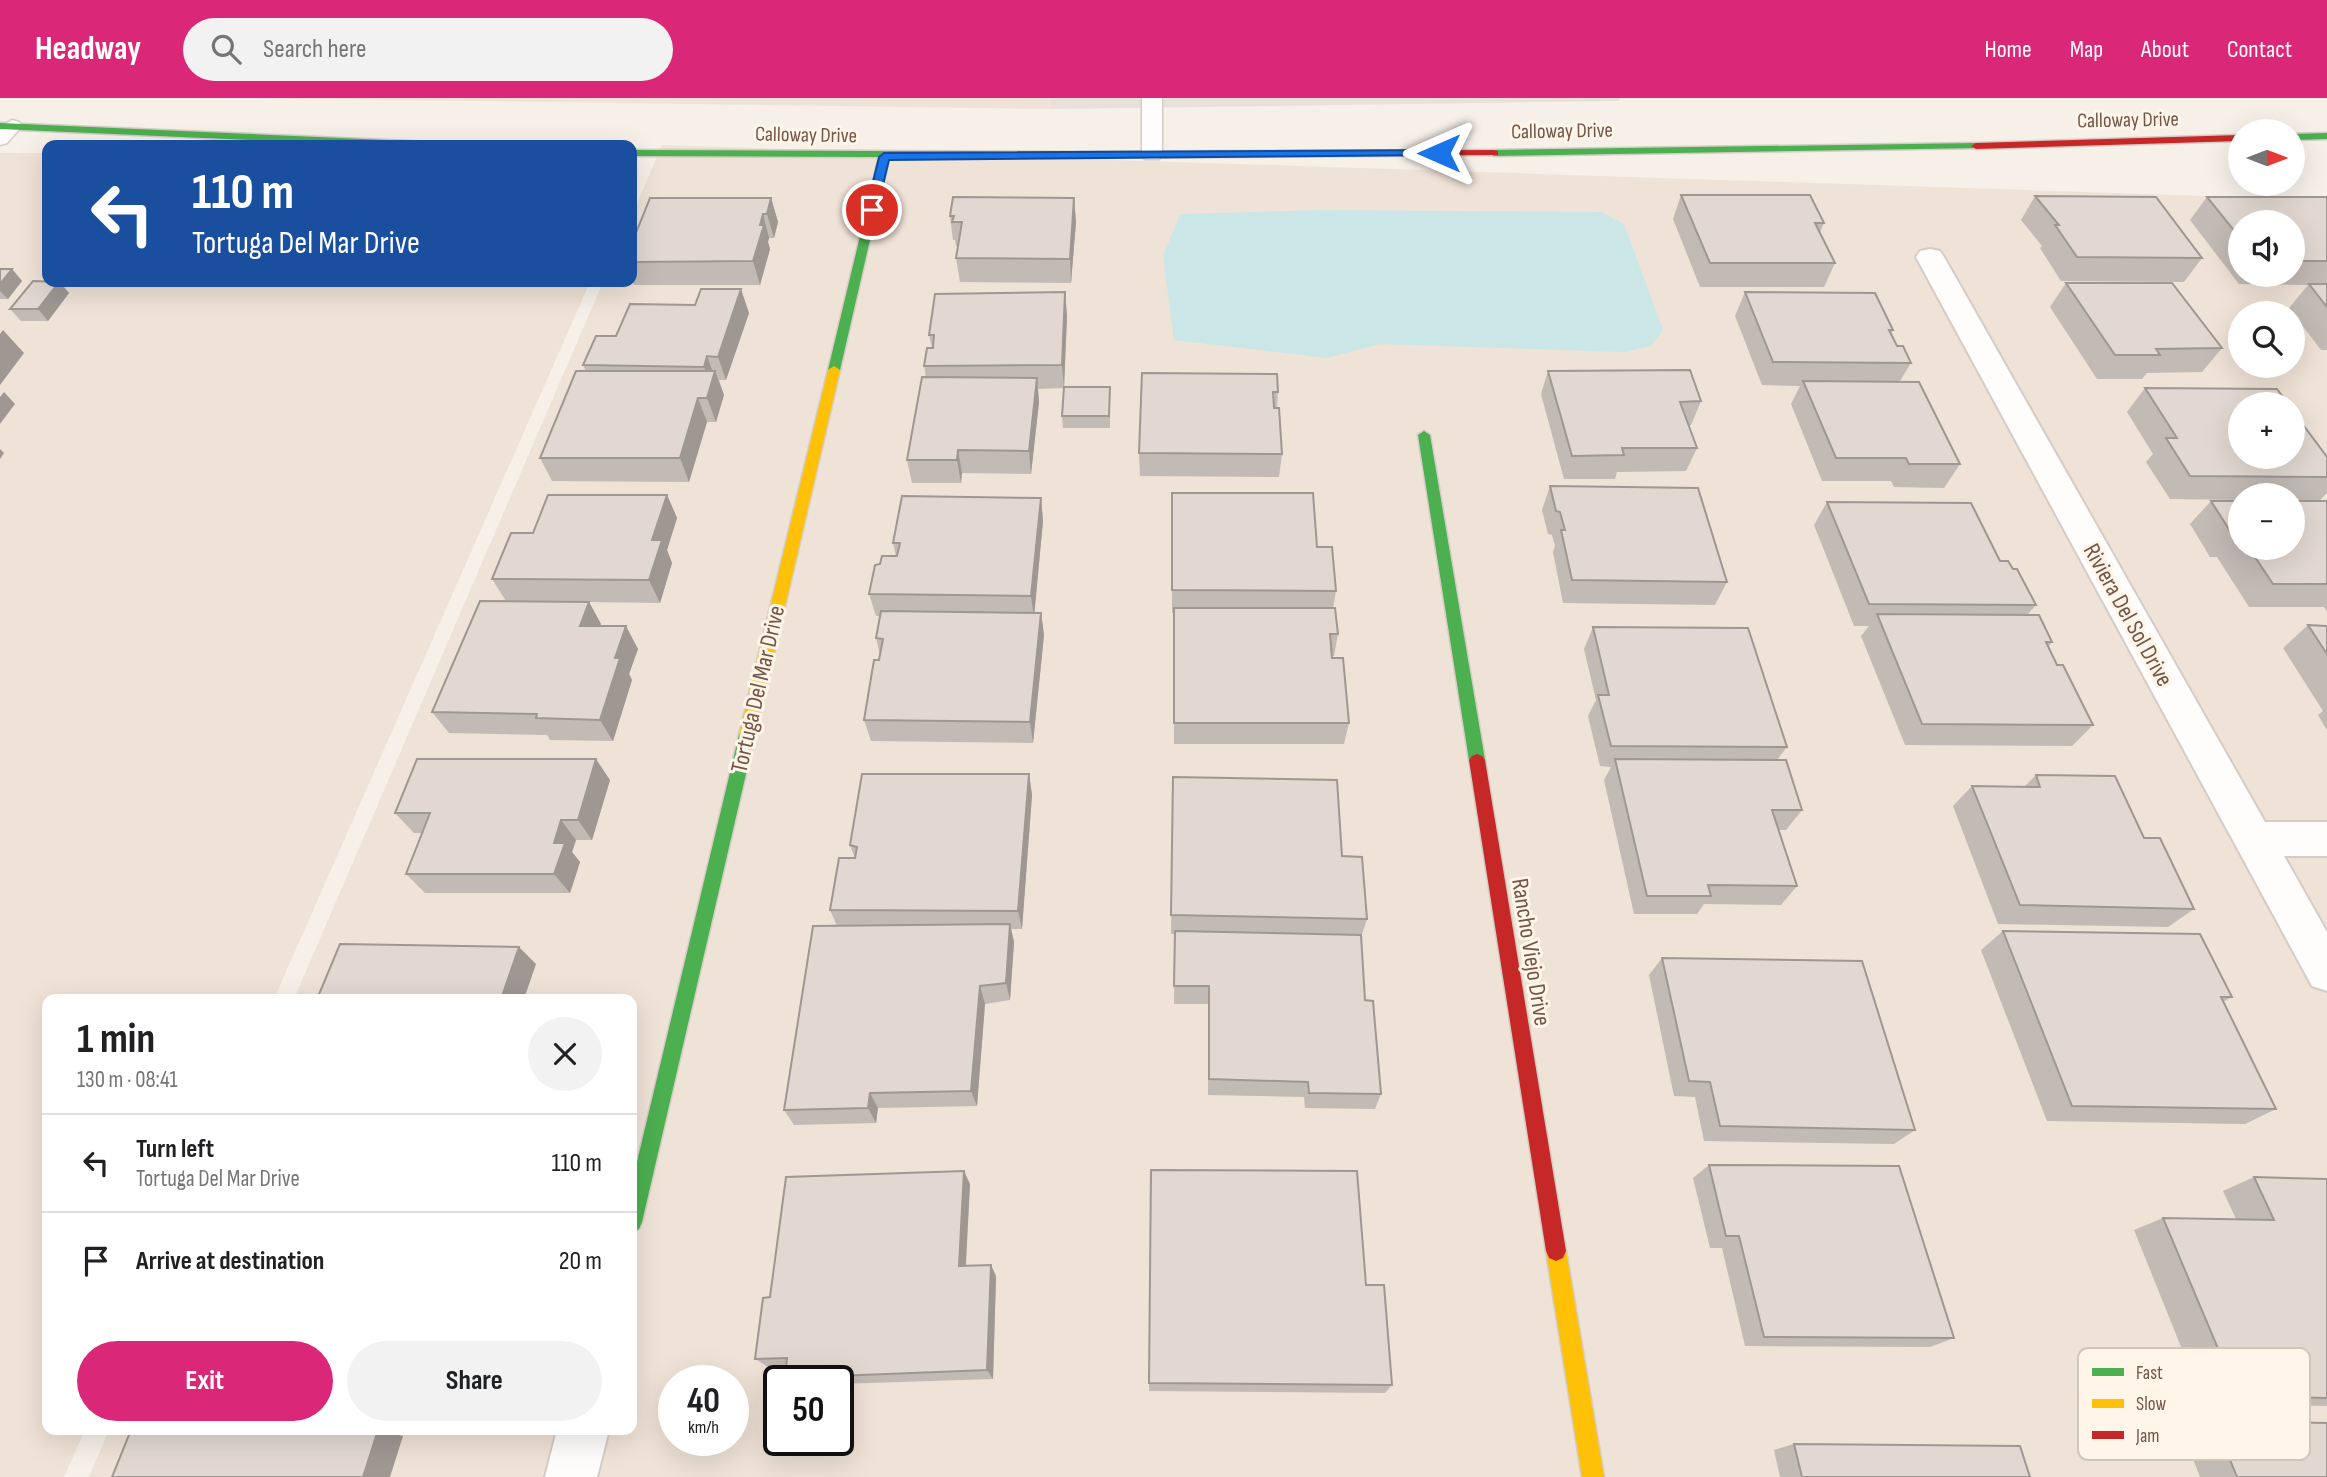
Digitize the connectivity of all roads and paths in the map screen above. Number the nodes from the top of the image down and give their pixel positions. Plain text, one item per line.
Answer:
1 (1152, 98) edge
2 (4, 130) edge
3 (2327, 136) edge
4 (2305, 137) edge
5 (2228, 138) edge
6 (289, 140) edge
7 (637, 153) edge
8 (1152, 155) junction
9 (884, 157) junction
10 (1930, 257) dead end
11 (1424, 435) dead end
12 (2253, 839) junction
13 (2327, 839) edge
14 (2327, 972) edge
15 (637, 1201) edge
16 (582, 1435) edge
17 (572, 1477) edge
18 (1592, 1477) edge

1 - 8 lane
2 - 6 main road
3 - 4 main road
5 - 8 main road, Calloway Drive
7 - 9 main road, Calloway Drive
8 - 9 main road, Calloway Drive
9 - 15 main road, Tortuga Del Mar Drive
10 - 12 street, Riviera Del Sol Drive
11 - 18 main road, Rancho Viejo Drive
12 - 13 street
12 - 14 street, Riviera Del Sol Drive
16 - 17 street

